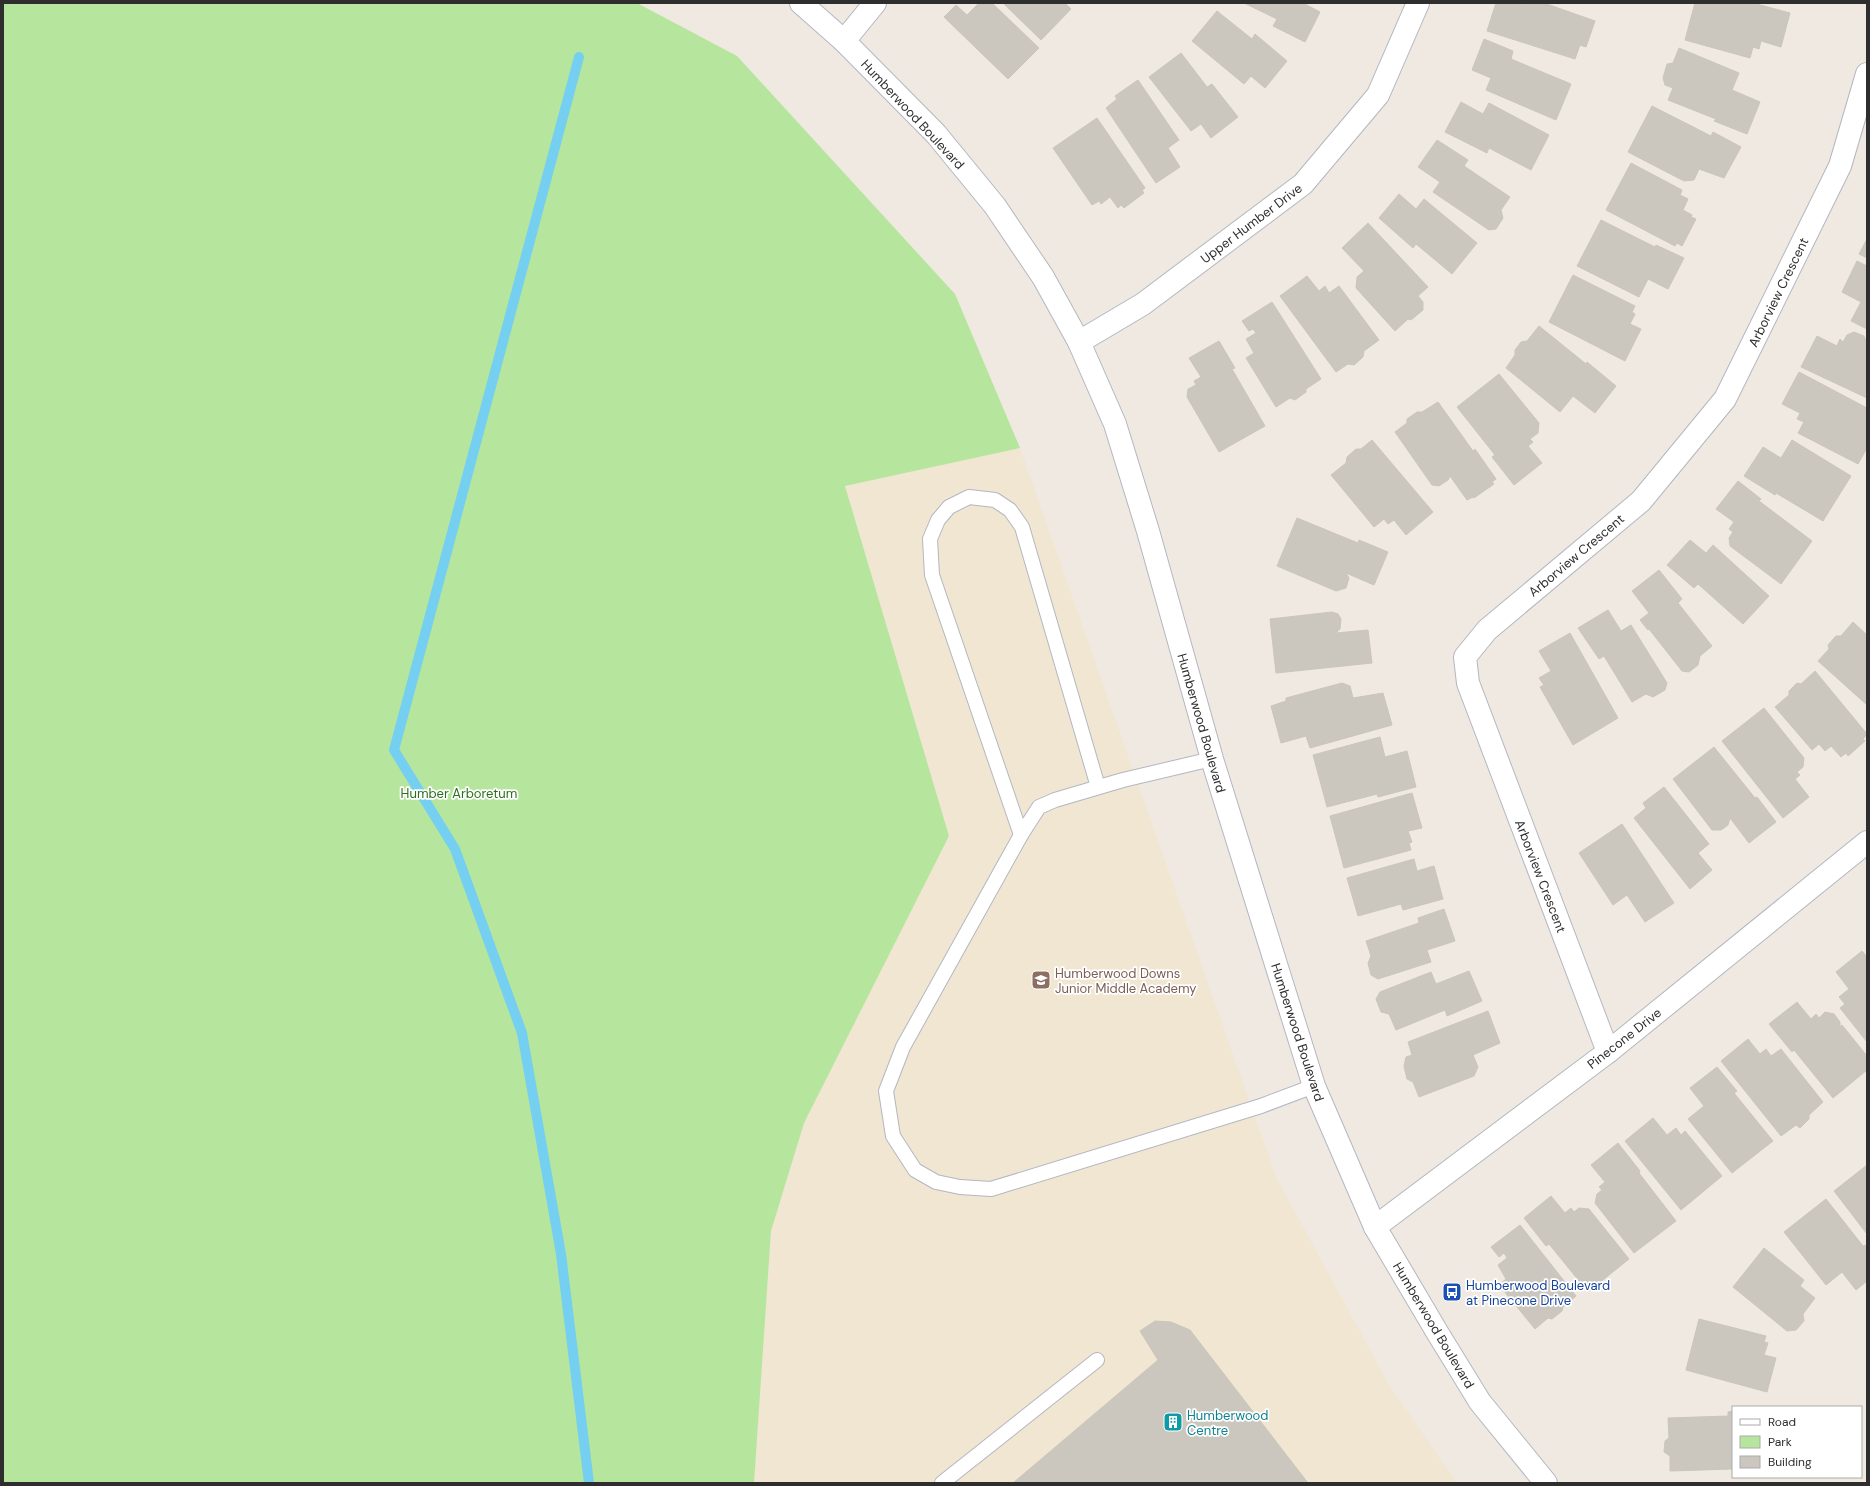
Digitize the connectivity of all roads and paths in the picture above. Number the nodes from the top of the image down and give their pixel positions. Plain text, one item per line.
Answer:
1 (801, 3) edge
2 (875, 3) edge
3 (1418, 3) edge
4 (844, 41) junction
5 (1867, 74) edge
6 (1079, 342) junction
7 (1212, 759) junction
8 (1098, 787) junction
9 (1021, 835) junction
10 (1867, 842) edge
11 (1608, 1052) junction
12 (1314, 1086) junction
13 (1375, 1227) junction
14 (1097, 1360) dead end
15 (942, 1483) edge
16 (1546, 1483) edge

1 - 4 street, Humberwood Boulevard
2 - 4 street
3 - 6 street, Upper Humber Drive
4 - 6 street, Humberwood Boulevard
5 - 11 street, Arborview Crescent
6 - 7 street, Humberwood Boulevard
7 - 8 lane
7 - 12 street, Humberwood Boulevard
8 - 9 lane
8 - 9 lane
9 - 12 lane
10 - 11 street, Pinecone Drive
11 - 13 street, Pinecone Drive
12 - 13 street, Humberwood Boulevard
13 - 16 street, Humberwood Boulevard
14 - 15 lane

